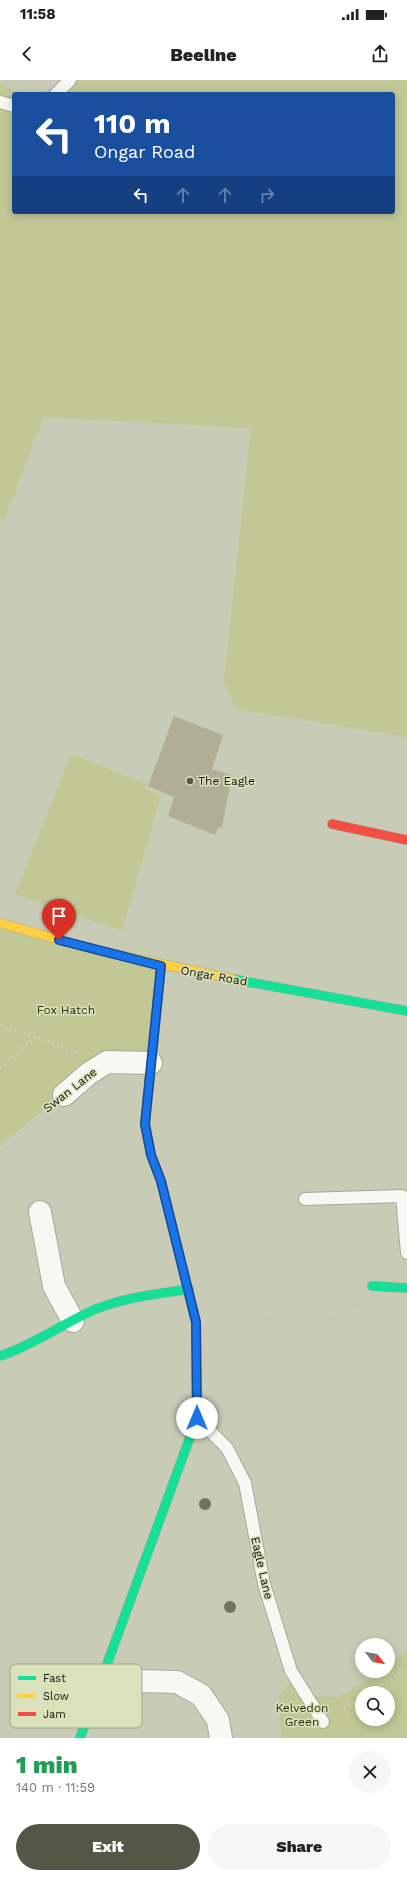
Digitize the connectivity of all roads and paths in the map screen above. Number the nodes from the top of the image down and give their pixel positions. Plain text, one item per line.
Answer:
1 (70, 80) edge
2 (58, 92) edge
3 (0, 102) edge
4 (12, 105) edge
5 (332, 824) dead end
6 (407, 840) edge
7 (0, 923) edge
8 (161, 966) junction
9 (407, 1011) edge
10 (0, 1025) edge
11 (34, 1038) junction
12 (107, 1062) junction
13 (151, 1063) junction
14 (0, 1068) edge
15 (64, 1095) joint
16 (0, 1147) edge
17 (305, 1199) dead end
18 (40, 1212) dead end
19 (407, 1253) edge
20 (372, 1286) joint
21 (407, 1288) edge
22 (189, 1289) junction
23 (73, 1321) junction
24 (197, 1332) junction
25 (0, 1356) edge
26 (197, 1418) junction
27 (107, 1664) edge
28 (407, 1671) edge
29 (142, 1681) edge
30 (380, 1686) edge
31 (355, 1701) edge
32 (323, 1722) joint
33 (84, 1728) edge
34 (80, 1738) edge
35 (222, 1738) edge

1 - 2 lane
3 - 4 lane
5 - 6 street
7 - 8 street, Ongar Road
8 - 9 street, Ongar Road
8 - 13 street
10 - 11 path
11 - 12 path
11 - 14 path
12 - 13 street, Swan Lane
12 - 15 street, Swan Lane
13 - 22 street
15 - 16 path, Swan Lane
17 - 19 lane
18 - 23 street
20 - 21 street
20 - 24 path
22 - 23 street
22 - 24 street
23 - 25 street
24 - 26 street
26 - 27 street
26 - 32 lane, Eagle Lane
28 - 30 path
29 - 35 street
31 - 32 path
33 - 34 street

